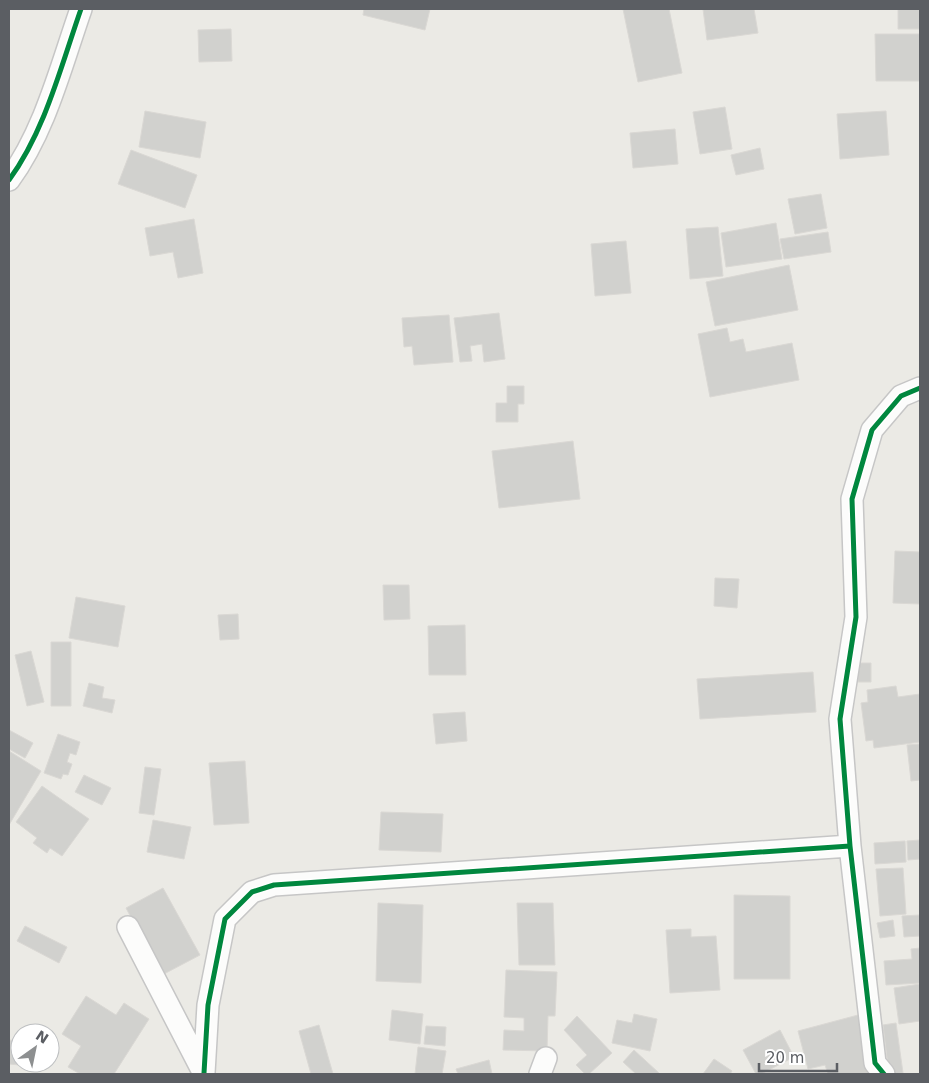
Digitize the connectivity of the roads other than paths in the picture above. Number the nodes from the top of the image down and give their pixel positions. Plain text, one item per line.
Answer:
1 (81, 9) edge
2 (9, 180) edge
3 (920, 388) edge
4 (850, 846) junction
5 (128, 927) dead end
6 (204, 1074) edge
7 (884, 1074) edge

1 - 2 street
3 - 4 street
4 - 6 street
4 - 7 street
5 - 6 street

